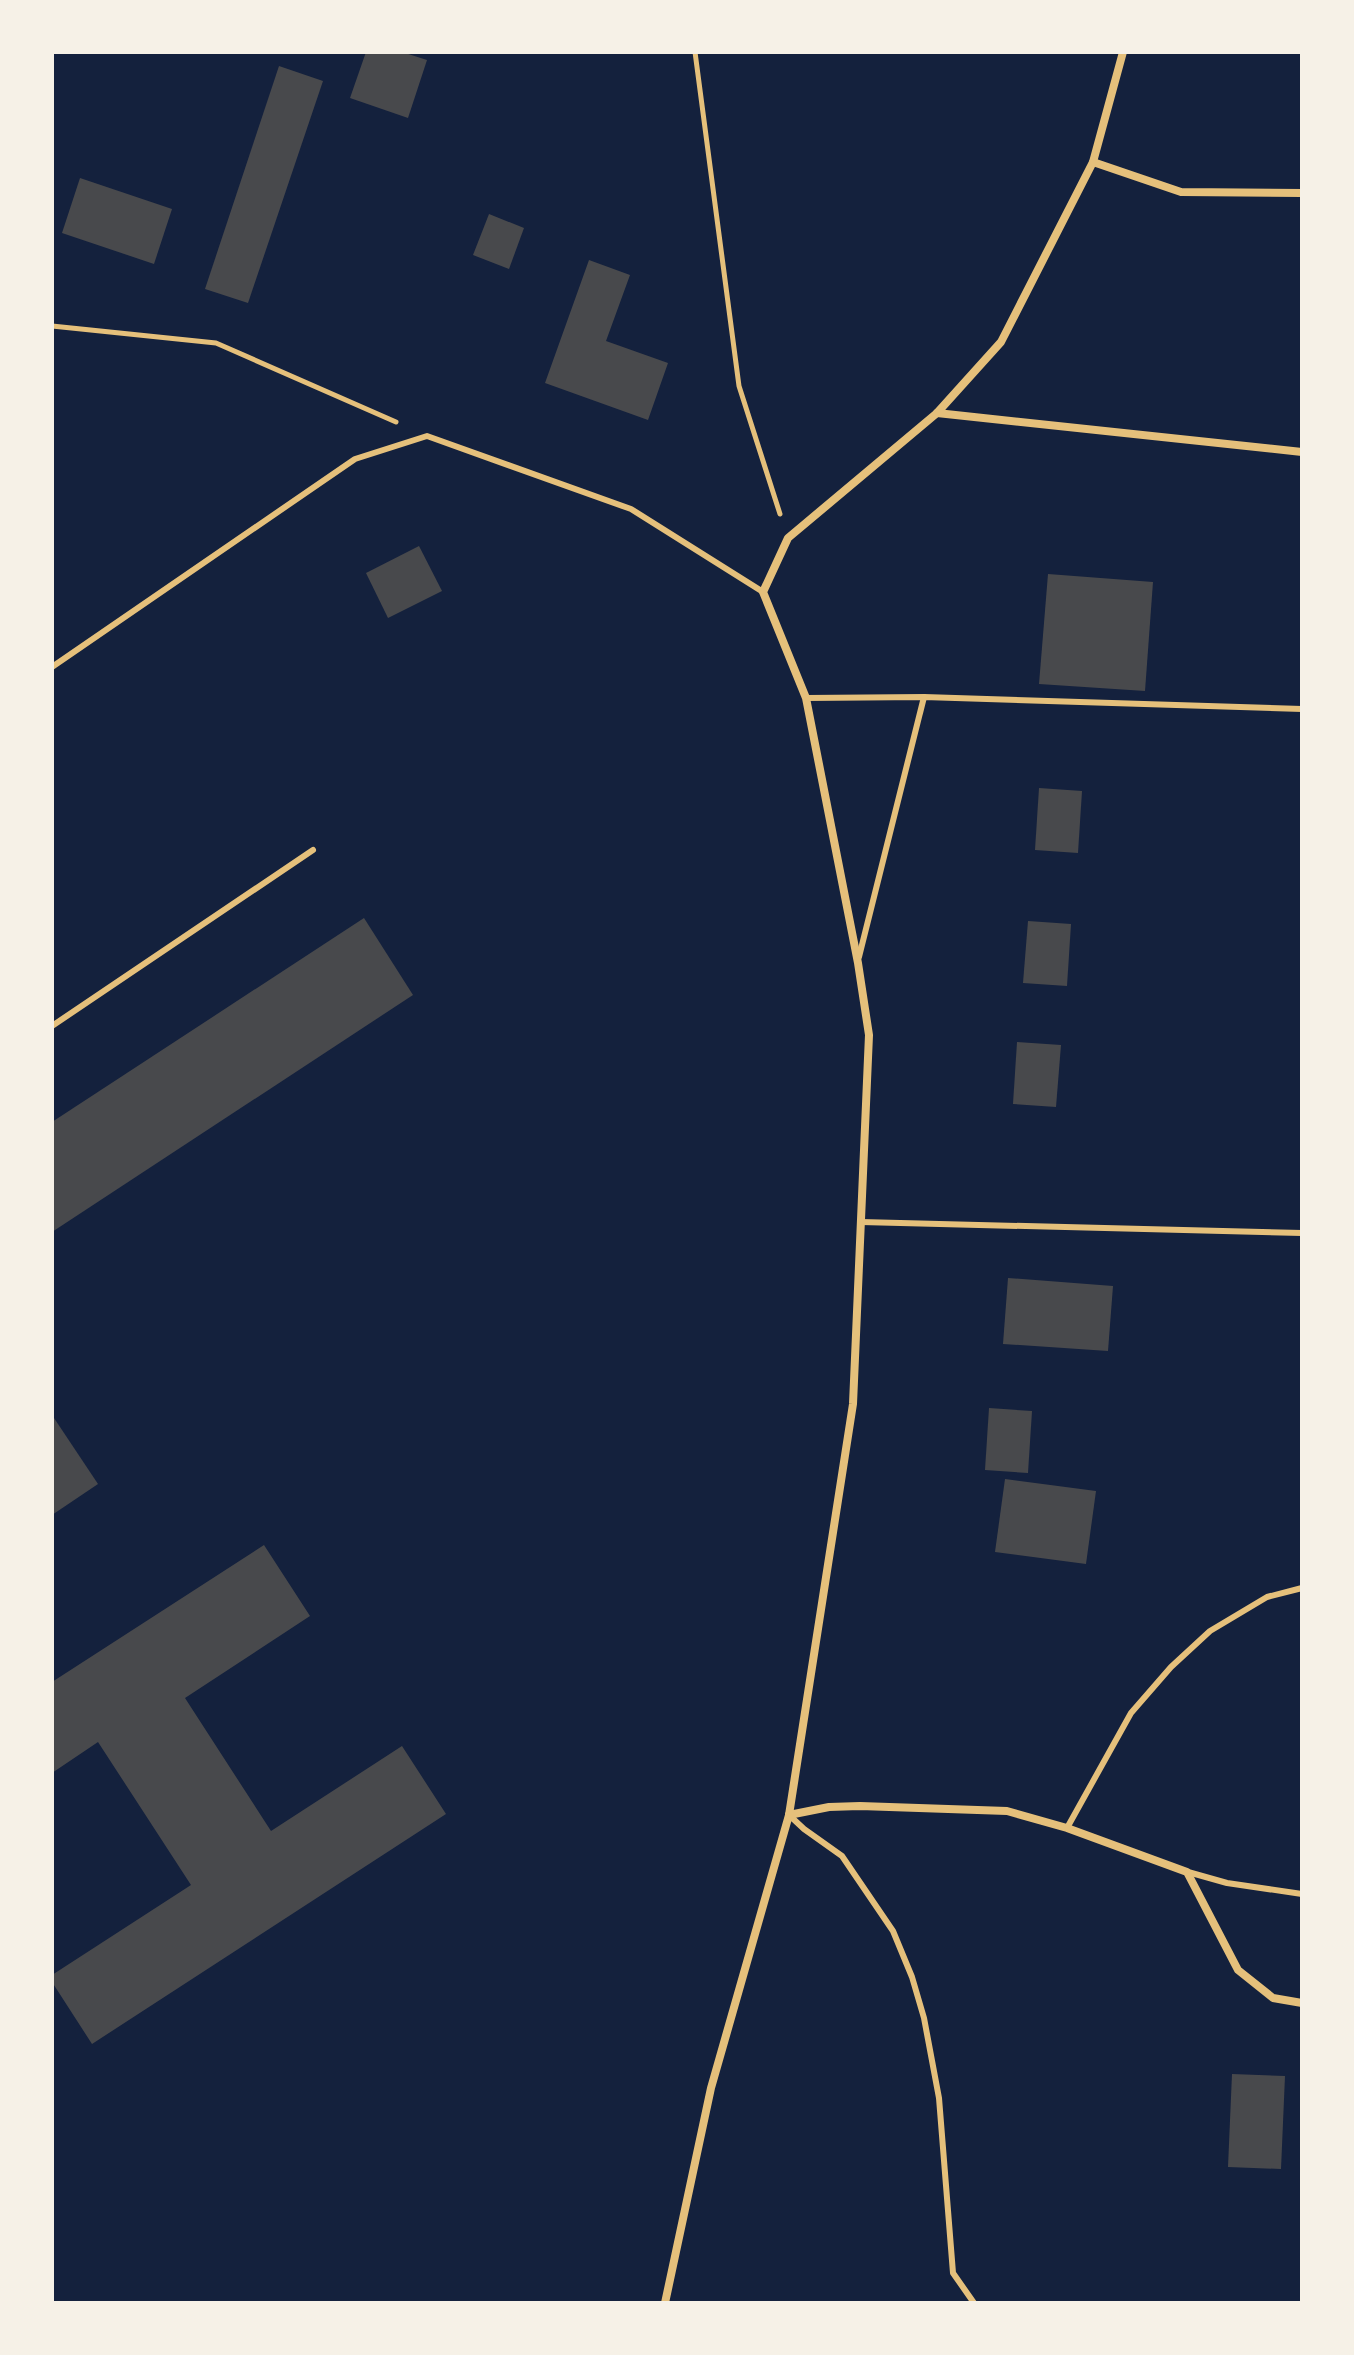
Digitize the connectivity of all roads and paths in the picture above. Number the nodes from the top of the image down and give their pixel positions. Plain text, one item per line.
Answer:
1 (695, 52) edge
2 (1123, 52) edge
3 (1093, 162) junction
4 (1302, 193) edge
5 (52, 326) edge
6 (937, 413) junction
7 (427, 436) junction
8 (1302, 452) edge
9 (788, 538) junction
10 (763, 592) junction
11 (52, 667) edge
12 (924, 697) junction
13 (806, 698) junction
14 (1302, 709) edge
15 (313, 850) dead end
16 (858, 963) junction
17 (52, 1026) edge
18 (861, 1222) junction
19 (1302, 1233) edge
20 (1302, 1588) edge
21 (789, 1815) junction
22 (1067, 1828) junction
23 (1187, 1872) junction
24 (1302, 1894) edge
25 (1302, 2003) edge
26 (665, 2303) edge
27 (974, 2303) edge

1 - 9 path
2 - 3 street
3 - 4 street
3 - 6 street
5 - 7 path
6 - 8 street
6 - 9 street
7 - 10 lane
7 - 11 lane
9 - 10 street
10 - 13 street
12 - 13 lane
12 - 14 lane
12 - 16 lane
13 - 16 street
15 - 17 lane
16 - 18 street
18 - 19 lane
18 - 21 street
20 - 22 lane
21 - 22 street
21 - 26 street
21 - 27 lane
22 - 23 street
23 - 24 lane
23 - 25 street

